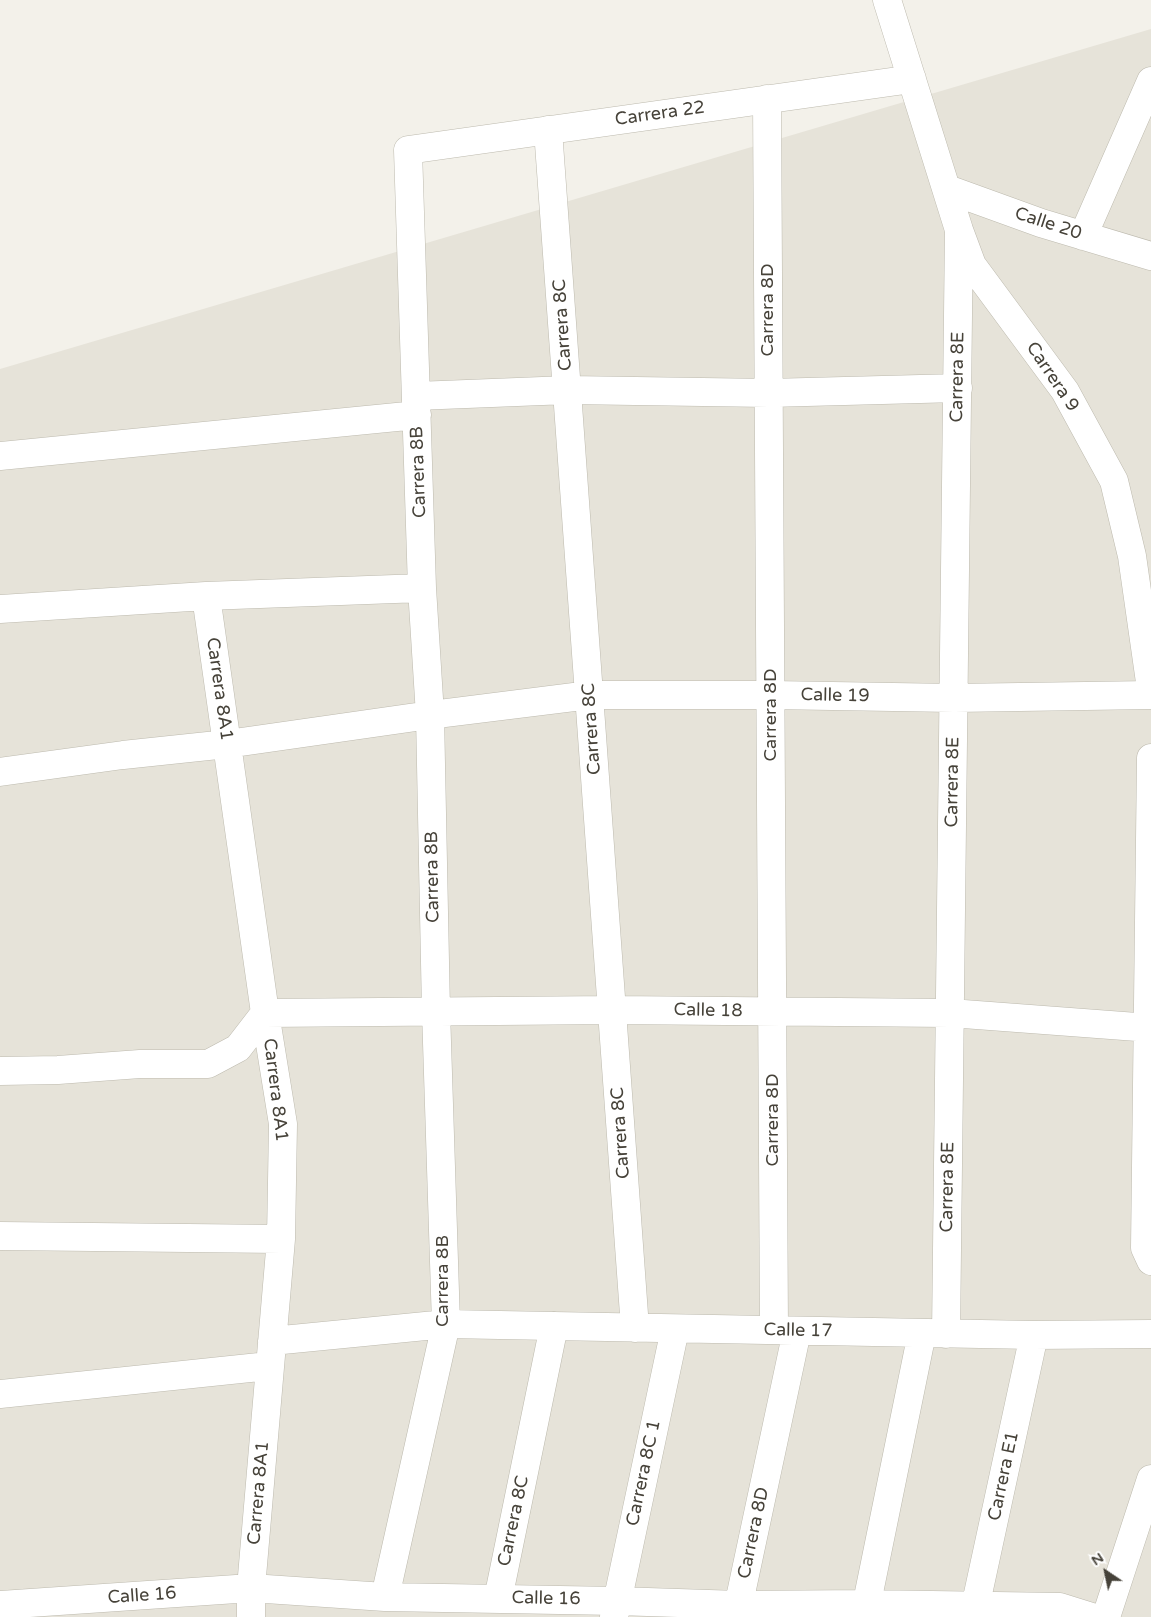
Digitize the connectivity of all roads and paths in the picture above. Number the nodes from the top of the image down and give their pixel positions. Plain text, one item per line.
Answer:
1 (887, 0) edge
2 (912, 79) junction
3 (1151, 81) edge
4 (767, 99) junction
5 (548, 130) junction
6 (408, 150) joint
7 (947, 188) junction
8 (959, 230) junction
9 (1083, 236) junction
10 (1151, 256) edge
11 (958, 388) junction
12 (568, 390) junction
13 (769, 393) junction
14 (416, 405) junction
15 (0, 456) edge
16 (422, 588) junction
17 (206, 596) junction
18 (0, 609) edge
19 (1151, 689) edge
20 (590, 694) junction
21 (770, 695) junction
22 (1151, 695) edge
23 (954, 698) junction
24 (430, 715) junction
25 (226, 744) junction
26 (1151, 758) edge
27 (0, 772) edge
28 (613, 1010) junction
29 (436, 1011) junction
30 (773, 1012) junction
31 (265, 1013) junction
32 (950, 1013) junction
33 (1149, 1028) edge
34 (0, 1071) edge
35 (0, 1236) edge
36 (280, 1239) junction
37 (1151, 1261) edge
38 (446, 1324) junction
39 (554, 1326) junction
40 (635, 1328) junction
41 (675, 1329) junction
42 (786, 1330) junction
43 (934, 1333) junction
44 (1151, 1334) edge
45 (1034, 1335) junction
46 (271, 1354) junction
47 (0, 1394) edge
48 (1151, 1480) edge
49 (1146, 1513) edge
50 (251, 1588) junction
51 (385, 1597) junction
52 (498, 1599) junction
53 (425, 1607) edge
54 (7, 1609) edge
55 (615, 1609) edge
56 (866, 1610) edge
57 (737, 1611) edge
58 (975, 1611) edge
59 (250, 1617) edge
60 (1092, 1617) edge
61 (1106, 1617) edge

1 - 2 street, Carrera 9
2 - 4 street, Carrera 22
2 - 7 street, Carrera 9
3 - 9 street
4 - 5 street, Carrera 22
4 - 13 street, Carrera 8D
5 - 6 street, Carrera 22
5 - 12 street, Carrera 8C
6 - 14 street, Carrera 8B
7 - 8 street, Carrera 9
7 - 9 street, Calle 20
8 - 11 street, Carrera 8E
8 - 19 street, Carrera 9
9 - 10 street, Calle 20
11 - 13 street
11 - 23 street, Carrera 8E
12 - 13 street
12 - 14 street
12 - 20 street, Carrera 8C
13 - 21 street, Carrera 8D
14 - 15 street
14 - 16 street, Carrera 8B
16 - 17 street
16 - 24 street, Carrera 8B
17 - 18 street
17 - 25 street, Carrera 8A1
20 - 21 street, Calle 19
20 - 24 street, Calle 19
20 - 28 street, Carrera 8C
21 - 23 street, Calle 19
21 - 30 street, Carrera 8D
22 - 23 street, Calle 19
23 - 32 street, Carrera 8E
24 - 25 street, Calle 19
24 - 29 street, Carrera 8B
25 - 27 street, Calle 19
25 - 31 street, Carrera 8A1
26 - 33 street
28 - 29 street, Calle 18
28 - 30 street, Calle 18
28 - 40 street, Carrera 8C
29 - 31 street, Calle 18
29 - 38 street, Carrera 8B
30 - 32 street, Calle 18
30 - 42 street, Carrera 8D
31 - 34 street
31 - 36 street, Carrera 8A1
32 - 33 street, Calle 18
32 - 43 street, Carrera 8E
33 - 37 street
35 - 36 street
36 - 46 street, Carrera 8A1
38 - 39 street, Calle 17
38 - 46 street, Calle 17
38 - 51 street, Carrera 8B
39 - 40 street, Calle 17
39 - 52 street, Carrera 8C
40 - 41 street, Calle 17
41 - 42 street, Calle 17
41 - 55 street, Carrera 8C 1
42 - 43 street, Calle 17
42 - 57 street, Carrera 8D
43 - 45 street, Calle 17
43 - 56 street, Carrera 8E
44 - 45 street, Calle 17
45 - 58 street, Carrera E1
46 - 47 street, Calle 17
46 - 50 street, Carrera 8A1
48 - 49 street
49 - 61 street
50 - 51 street, Calle 16
50 - 54 street, Calle 16
50 - 59 street, Carrera 8A1
51 - 53 street, Calle 16
52 - 53 street, Calle 16
52 - 55 street, Calle 16
55 - 57 street, Calle 16
56 - 57 street, Calle 16
56 - 58 street, Calle 16
58 - 60 street, Calle 16

